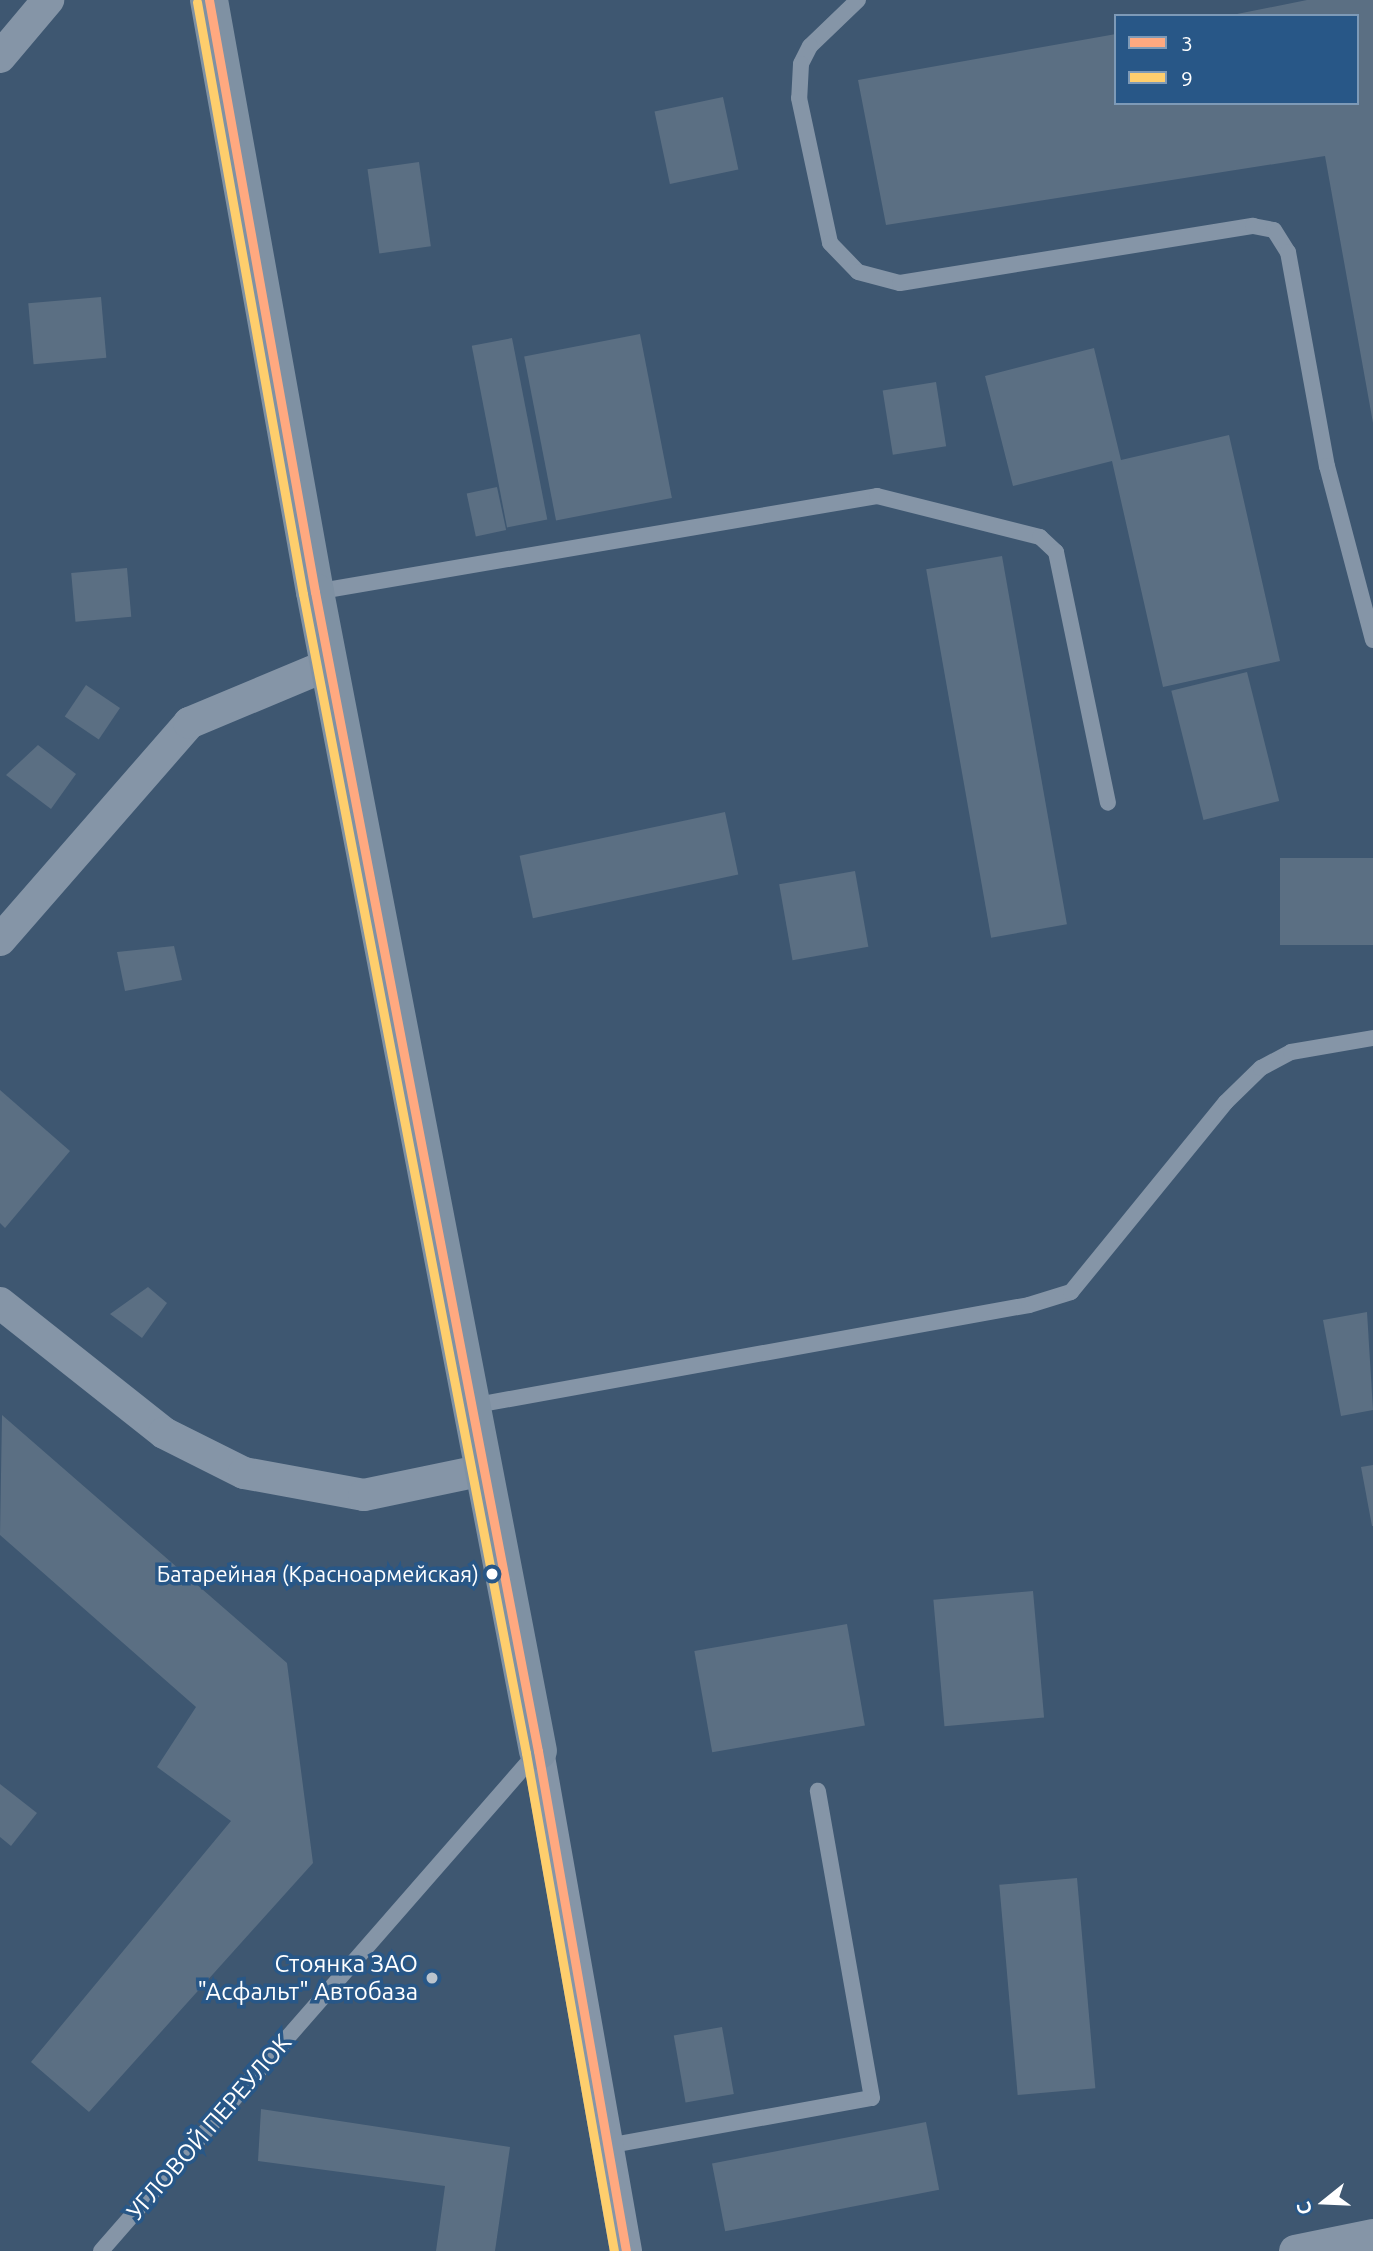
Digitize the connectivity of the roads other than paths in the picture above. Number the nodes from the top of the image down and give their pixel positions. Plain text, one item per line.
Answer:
1 (48, 0) edge
2 (209, 0) edge
3 (858, 0) edge
4 (0, 57) edge
5 (315, 592) junction
6 (1373, 640) edge
7 (330, 664) junction
8 (1108, 803) dead end
9 (0, 940) edge
10 (1373, 1038) edge
11 (0, 1303) edge
12 (471, 1406) junction
13 (484, 1470) junction
14 (538, 1751) junction
15 (818, 1791) dead end
16 (607, 2146) junction
17 (1373, 2235) edge
18 (101, 2251) edge
19 (626, 2251) edge
20 (1295, 2251) edge

1 - 4 street
2 - 5 street
3 - 6 lane
5 - 7 street
5 - 8 lane
7 - 9 street
7 - 12 street
10 - 12 lane
11 - 13 street
12 - 13 street
13 - 14 street
14 - 16 street
14 - 18 lane, УГЛОВОЙ ПЕРЕУЛОК
15 - 16 lane
16 - 19 street
17 - 20 street

